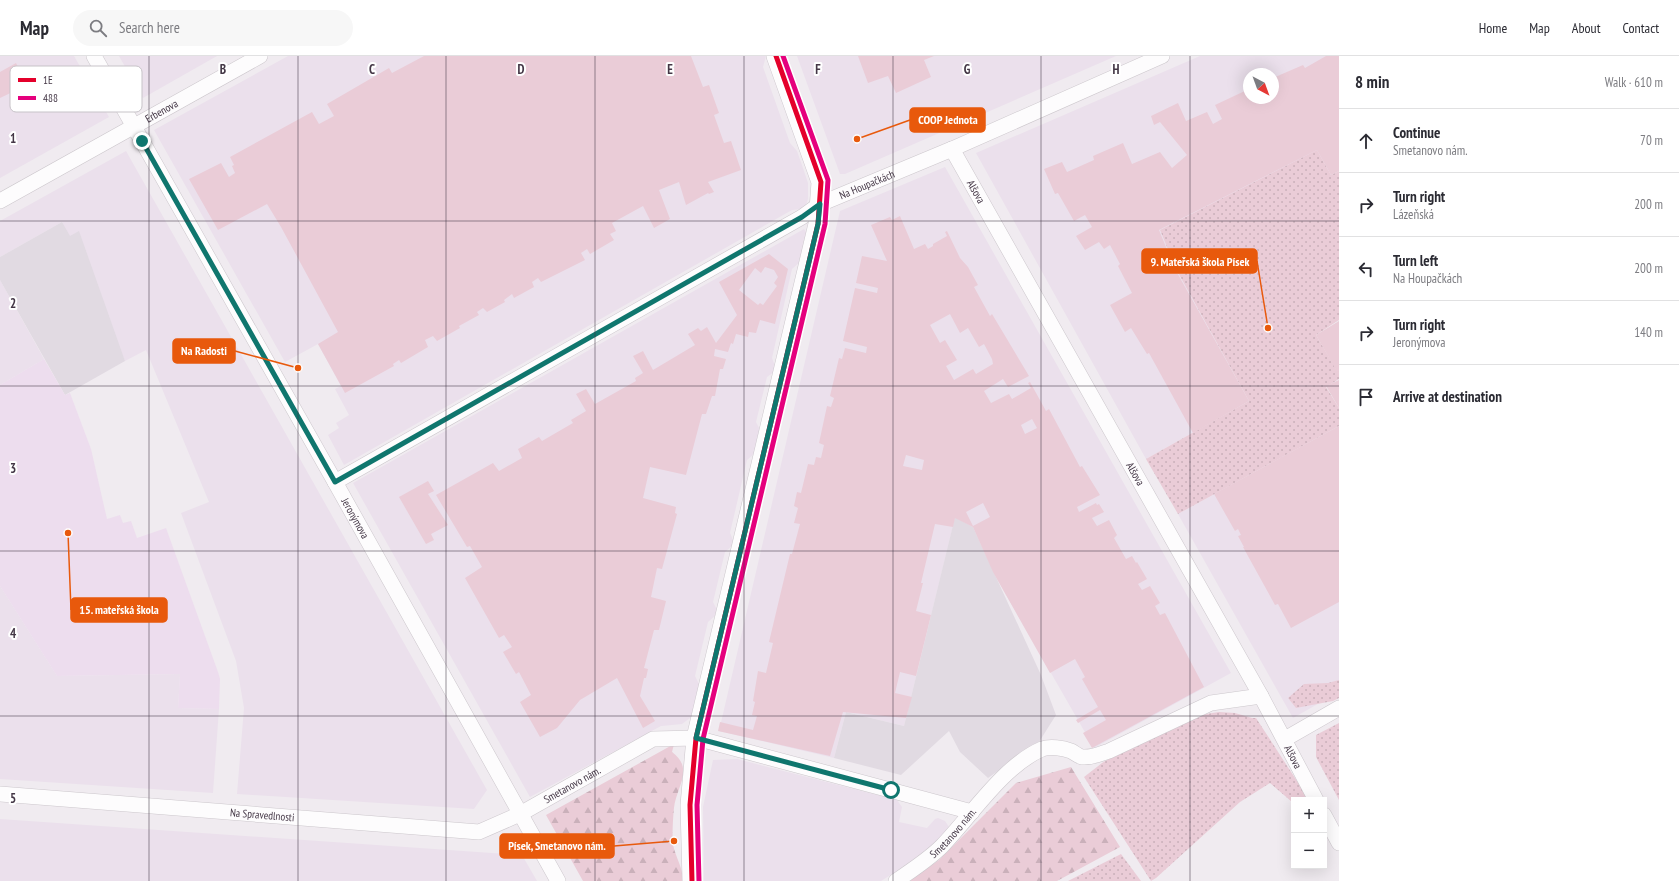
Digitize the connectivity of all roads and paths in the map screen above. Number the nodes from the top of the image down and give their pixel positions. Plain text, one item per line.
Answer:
1 (94, 56) edge
2 (260, 56) edge
3 (776, 56) edge
4 (1162, 56) edge
5 (100, 66) edge
6 (125, 112) edge
7 (133, 126) junction
8 (952, 149) junction
9 (0, 201) edge
10 (820, 204) junction
11 (335, 482) junction
12 (1261, 696) junction
13 (1339, 708) edge
14 (696, 738) junction
15 (1285, 739) junction
16 (0, 794) edge
17 (1314, 797) edge
18 (972, 812) junction
19 (520, 814) junction
20 (1327, 821) edge
21 (1339, 843) edge
22 (558, 881) edge
23 (692, 881) edge
24 (896, 881) edge

1 - 5 street, Jeronýmova
2 - 7 street, Erbenova
3 - 10 street
4 - 8 street, Na Houpačkách
6 - 7 street, Jeronýmova
7 - 9 street, Erbenova
7 - 11 street, Jeronýmova
8 - 10 street, Na Houpačkách
8 - 12 street, Alšova
10 - 11 street, Na Houpačkách
10 - 14 street
11 - 19 street, Jeronýmova
12 - 15 street, Alšova
12 - 18 street
13 - 15 street
14 - 18 street, Smetanovo nám.
14 - 19 street, Smetanovo nám.
14 - 23 street
15 - 17 street, Alšova
16 - 19 street, Na Spravedlnosti
18 - 24 street, Smetanovo nám.
19 - 22 street
20 - 21 street

